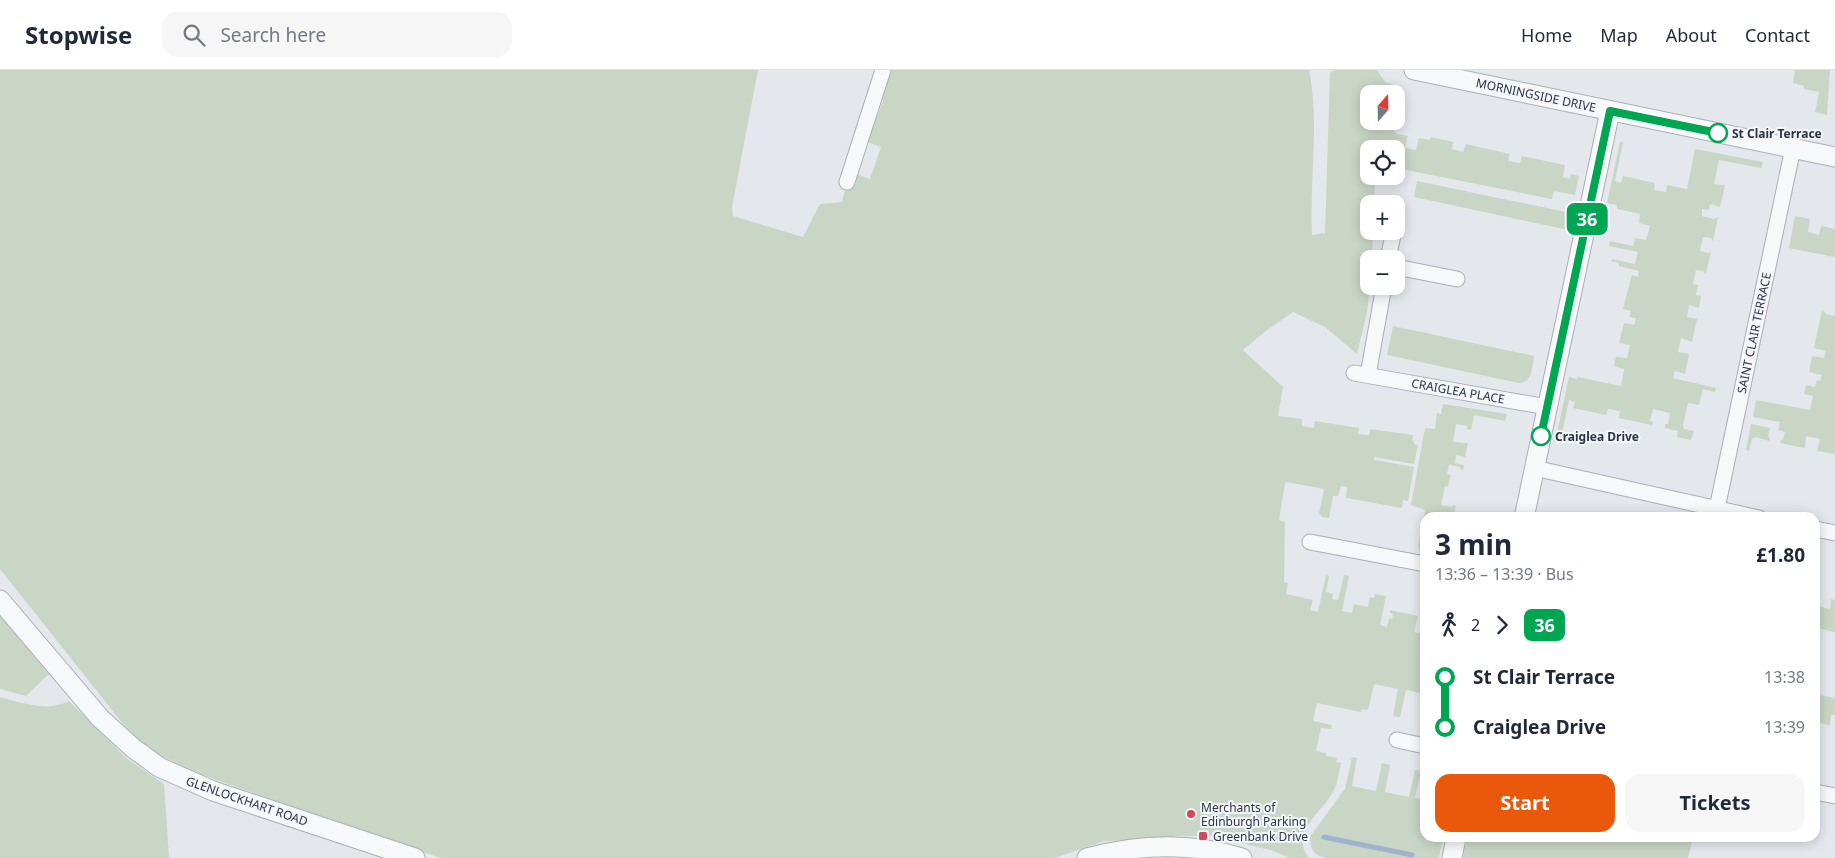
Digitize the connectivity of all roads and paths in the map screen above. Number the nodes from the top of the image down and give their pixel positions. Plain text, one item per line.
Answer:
1 (883, 70) edge
2 (1414, 70) edge
3 (1610, 111) junction
4 (1792, 148) junction
5 (1835, 157) edge
6 (847, 182) dead end
7 (1405, 268) edge
8 (1457, 279) dead end
9 (1382, 295) edge
10 (1547, 407) junction
11 (1534, 468) junction
12 (1525, 512) edge
13 (1712, 512) edge
14 (1716, 512) edge
15 (1820, 530) edge
16 (1835, 533) edge
17 (1310, 542) dead end
18 (1420, 563) edge
19 (0, 600) edge
20 (1397, 740) dead end
21 (1420, 745) edge
22 (1820, 793) edge
23 (1835, 796) edge
24 (1455, 842) edge
25 (414, 858) edge
26 (1087, 858) edge
27 (1242, 858) edge
28 (1452, 858) edge

1 - 6 street
2 - 3 street, MORNINGSIDE DRIVE
3 - 4 street, MORNINGSIDE DRIVE
3 - 10 street
4 - 5 street, MORNINGSIDE DRIVE
4 - 14 street, SAINT CLAIR TERRACE
7 - 8 street
9 - 10 street, CRAIGLEA PLACE
10 - 11 street
11 - 12 street
11 - 13 street
15 - 16 street
17 - 18 street
19 - 25 street, GLENLOCKHART ROAD
20 - 21 street
22 - 23 street
24 - 28 street
26 - 27 street

